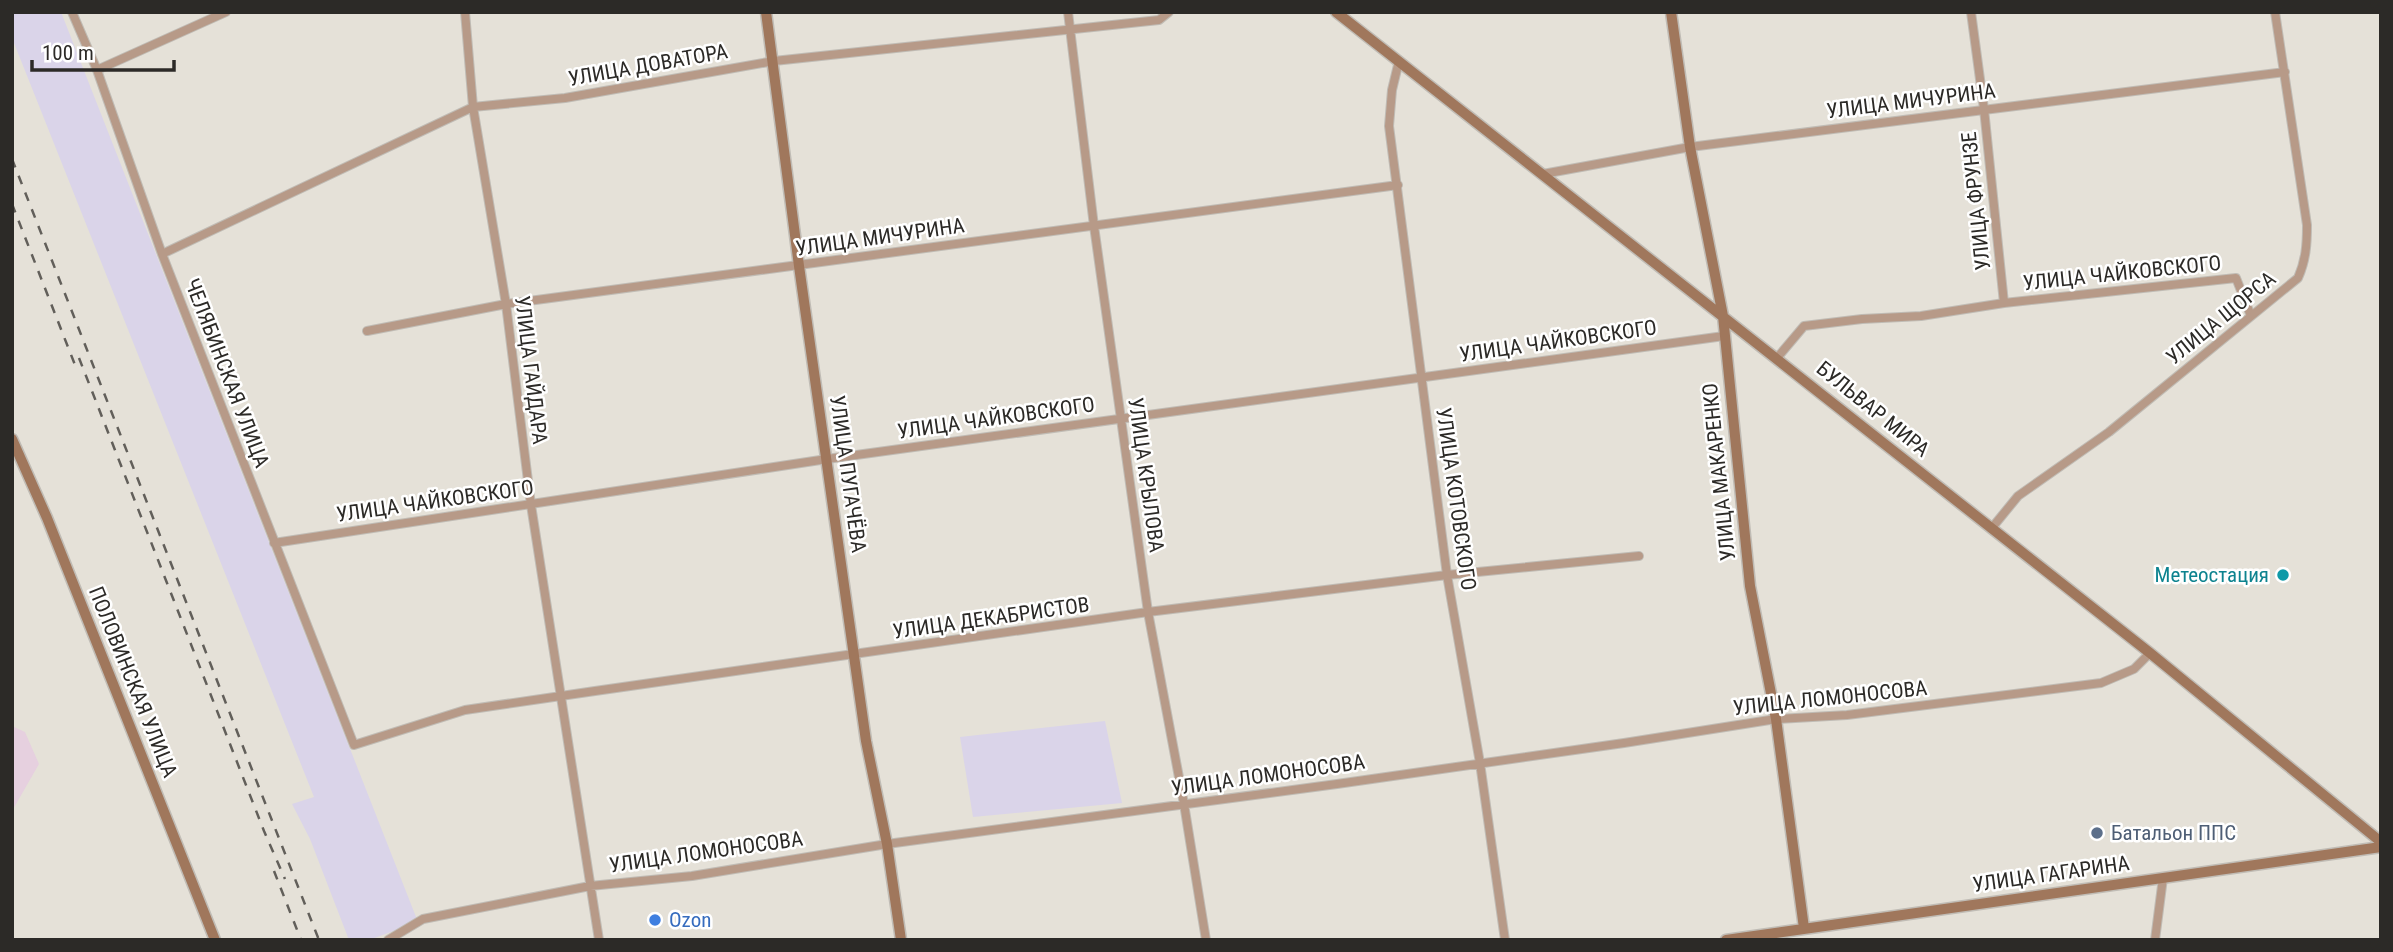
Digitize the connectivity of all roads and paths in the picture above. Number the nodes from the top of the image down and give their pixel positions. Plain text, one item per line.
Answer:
1 (72, 12) edge
2 (226, 12) edge
3 (465, 12) edge
4 (766, 12) edge
5 (1068, 12) edge
6 (1169, 12) edge
7 (1671, 12) edge
8 (1971, 12) edge
9 (2275, 12) edge
10 (1337, 13) edge
11 (1071, 29) junction
12 (774, 61) junction
13 (1399, 61) junction
14 (97, 70) junction
15 (2285, 72) junction
16 (473, 107) junction
17 (1984, 109) junction
18 (1690, 147) junction
19 (1543, 174) junction
20 (1398, 185) junction
21 (1094, 226) junction
22 (162, 254) junction
23 (799, 266) junction
24 (2004, 303) junction
25 (506, 304) junction
26 (1723, 316) junction
27 (2251, 316) junction
28 (367, 331) dead end
29 (1724, 336) junction
30 (1777, 358) junction
31 (1423, 377) junction
32 (1121, 419) junction
33 (12, 439) edge
34 (827, 459) junction
35 (531, 505) junction
36 (1991, 529) junction
37 (274, 543) junction
38 (1639, 556) dead end
39 (1447, 575) junction
40 (1147, 612) junction
41 (2150, 653) junction
42 (854, 655) junction
43 (562, 697) junction
44 (1776, 719) junction
45 (354, 745) joint
46 (1480, 763) junction
47 (1184, 804) junction
48 (887, 844) junction
49 (2381, 845) edge
50 (2163, 878) junction
51 (590, 886) junction
52 (1804, 928) junction
53 (215, 940) edge
54 (388, 940) edge
55 (599, 940) edge
56 (901, 940) edge
57 (1206, 940) edge
58 (1505, 940) edge
59 (1726, 940) edge
60 (2155, 940) edge

1 - 14 street, ЧЕЛЯБИНСКАЯ УЛИЦА
2 - 14 street
3 - 16 street, УЛИЦА ГАЙДАРА
4 - 12 main road, УЛИЦА ПУГАЧЁВА
5 - 11 street, УЛИЦА КРЫЛОВА
6 - 11 street, УЛИЦА ДОВАТОРА
7 - 18 main road, УЛИЦА МАКАРЕНКО
8 - 17 street, УЛИЦА ФРУНЗЕ
9 - 15 street, УЛИЦА ЩОРСА
10 - 13 main road, БУЛЬВАР МИРА
11 - 12 street, УЛИЦА ДОВАТОРА
11 - 21 street, УЛИЦА КРЫЛОВА
12 - 16 street, УЛИЦА ДОВАТОРА
12 - 23 main road, УЛИЦА ПУГАЧЁВА
13 - 19 main road, БУЛЬВАР МИРА
13 - 20 street, УЛИЦА КОТОВСКОГО
14 - 22 street, ЧЕЛЯБИНСКАЯ УЛИЦА
15 - 17 street, УЛИЦА МИЧУРИНА
15 - 27 street, УЛИЦА ЩОРСА
16 - 22 street, УЛИЦА ДОВАТОРА
16 - 25 street, УЛИЦА ГАЙДАРА
17 - 18 street, УЛИЦА МИЧУРИНА
17 - 24 street, УЛИЦА ФРУНЗЕ
18 - 19 street, УЛИЦА МИЧУРИНА
18 - 26 main road, УЛИЦА МАКАРЕНКО
19 - 26 main road, БУЛЬВАР МИРА
20 - 21 street, УЛИЦА МИЧУРИНА
20 - 31 street, УЛИЦА КОТОВСКОГО
21 - 23 street, УЛИЦА МИЧУРИНА
21 - 32 street, УЛИЦА КРЫЛОВА
22 - 37 street, ЧЕЛЯБИНСКАЯ УЛИЦА
23 - 25 street, УЛИЦА МИЧУРИНА
23 - 34 main road, УЛИЦА ПУГАЧЁВА
24 - 27 street, УЛИЦА ЧАЙКОВСКОГО
24 - 30 street, УЛИЦА ЧАЙКОВСКОГО
25 - 28 street, УЛИЦА МИЧУРИНА
25 - 35 street, УЛИЦА ГАЙДАРА
26 - 29 main road, УЛИЦА МАКАРЕНКО
26 - 30 main road, БУЛЬВАР МИРА
27 - 36 street, УЛИЦА ЩОРСА
29 - 31 street, УЛИЦА ЧАЙКОВСКОГО
29 - 44 main road, УЛИЦА МАКАРЕНКО
30 - 36 main road, БУЛЬВАР МИРА
31 - 32 street, УЛИЦА ЧАЙКОВСКОГО
31 - 39 street, УЛИЦА КОТОВСКОГО
32 - 34 street, УЛИЦА ЧАЙКОВСКОГО
32 - 40 street, УЛИЦА КРЫЛОВА
33 - 53 main road, ПОЛОВИНСКАЯ УЛИЦА
34 - 35 street, УЛИЦА ЧАЙКОВСКОГО
34 - 42 main road, УЛИЦА ПУГАЧЁВА
35 - 37 street, УЛИЦА ЧАЙКОВСКОГО
35 - 43 street, УЛИЦА ГАЙДАРА
36 - 41 main road, БУЛЬВАР МИРА
37 - 45 street, ЧЕЛЯБИНСКАЯ УЛИЦА
38 - 39 street, УЛИЦА ДЕКАБРИСТОВ
39 - 40 street, УЛИЦА ДЕКАБРИСТОВ
39 - 46 street, УЛИЦА КОТОВСКОГО
40 - 42 street, УЛИЦА ДЕКАБРИСТОВ
40 - 47 street, УЛИЦА КРЫЛОВА
41 - 44 street, УЛИЦА ЛОМОНОСОВА
41 - 49 main road, БУЛЬВАР МИРА
42 - 43 street, УЛИЦА ДЕКАБРИСТОВ
42 - 48 main road, УЛИЦА ПУГАЧЁВА
43 - 45 street, УЛИЦА ДЕКАБРИСТОВ
43 - 51 street, УЛИЦА ГАЙДАРА
44 - 46 street, УЛИЦА ЛОМОНОСОВА
44 - 52 main road, УЛИЦА МАКАРЕНКО
46 - 47 street, УЛИЦА ЛОМОНОСОВА
46 - 58 street, УЛИЦА КОТОВСКОГО
47 - 48 street, УЛИЦА ЛОМОНОСОВА
47 - 57 street, УЛИЦА КРЫЛОВА
48 - 51 street, УЛИЦА ЛОМОНОСОВА
48 - 56 main road, УЛИЦА ПУГАЧЁВА
49 - 50 main road, УЛИЦА ГАГАРИНА
50 - 52 main road, УЛИЦА ГАГАРИНА
50 - 60 street
51 - 54 street, УЛИЦА ЛОМОНОСОВА
51 - 55 street, УЛИЦА ГАЙДАРА
52 - 59 main road, УЛИЦА ГАГАРИНА

